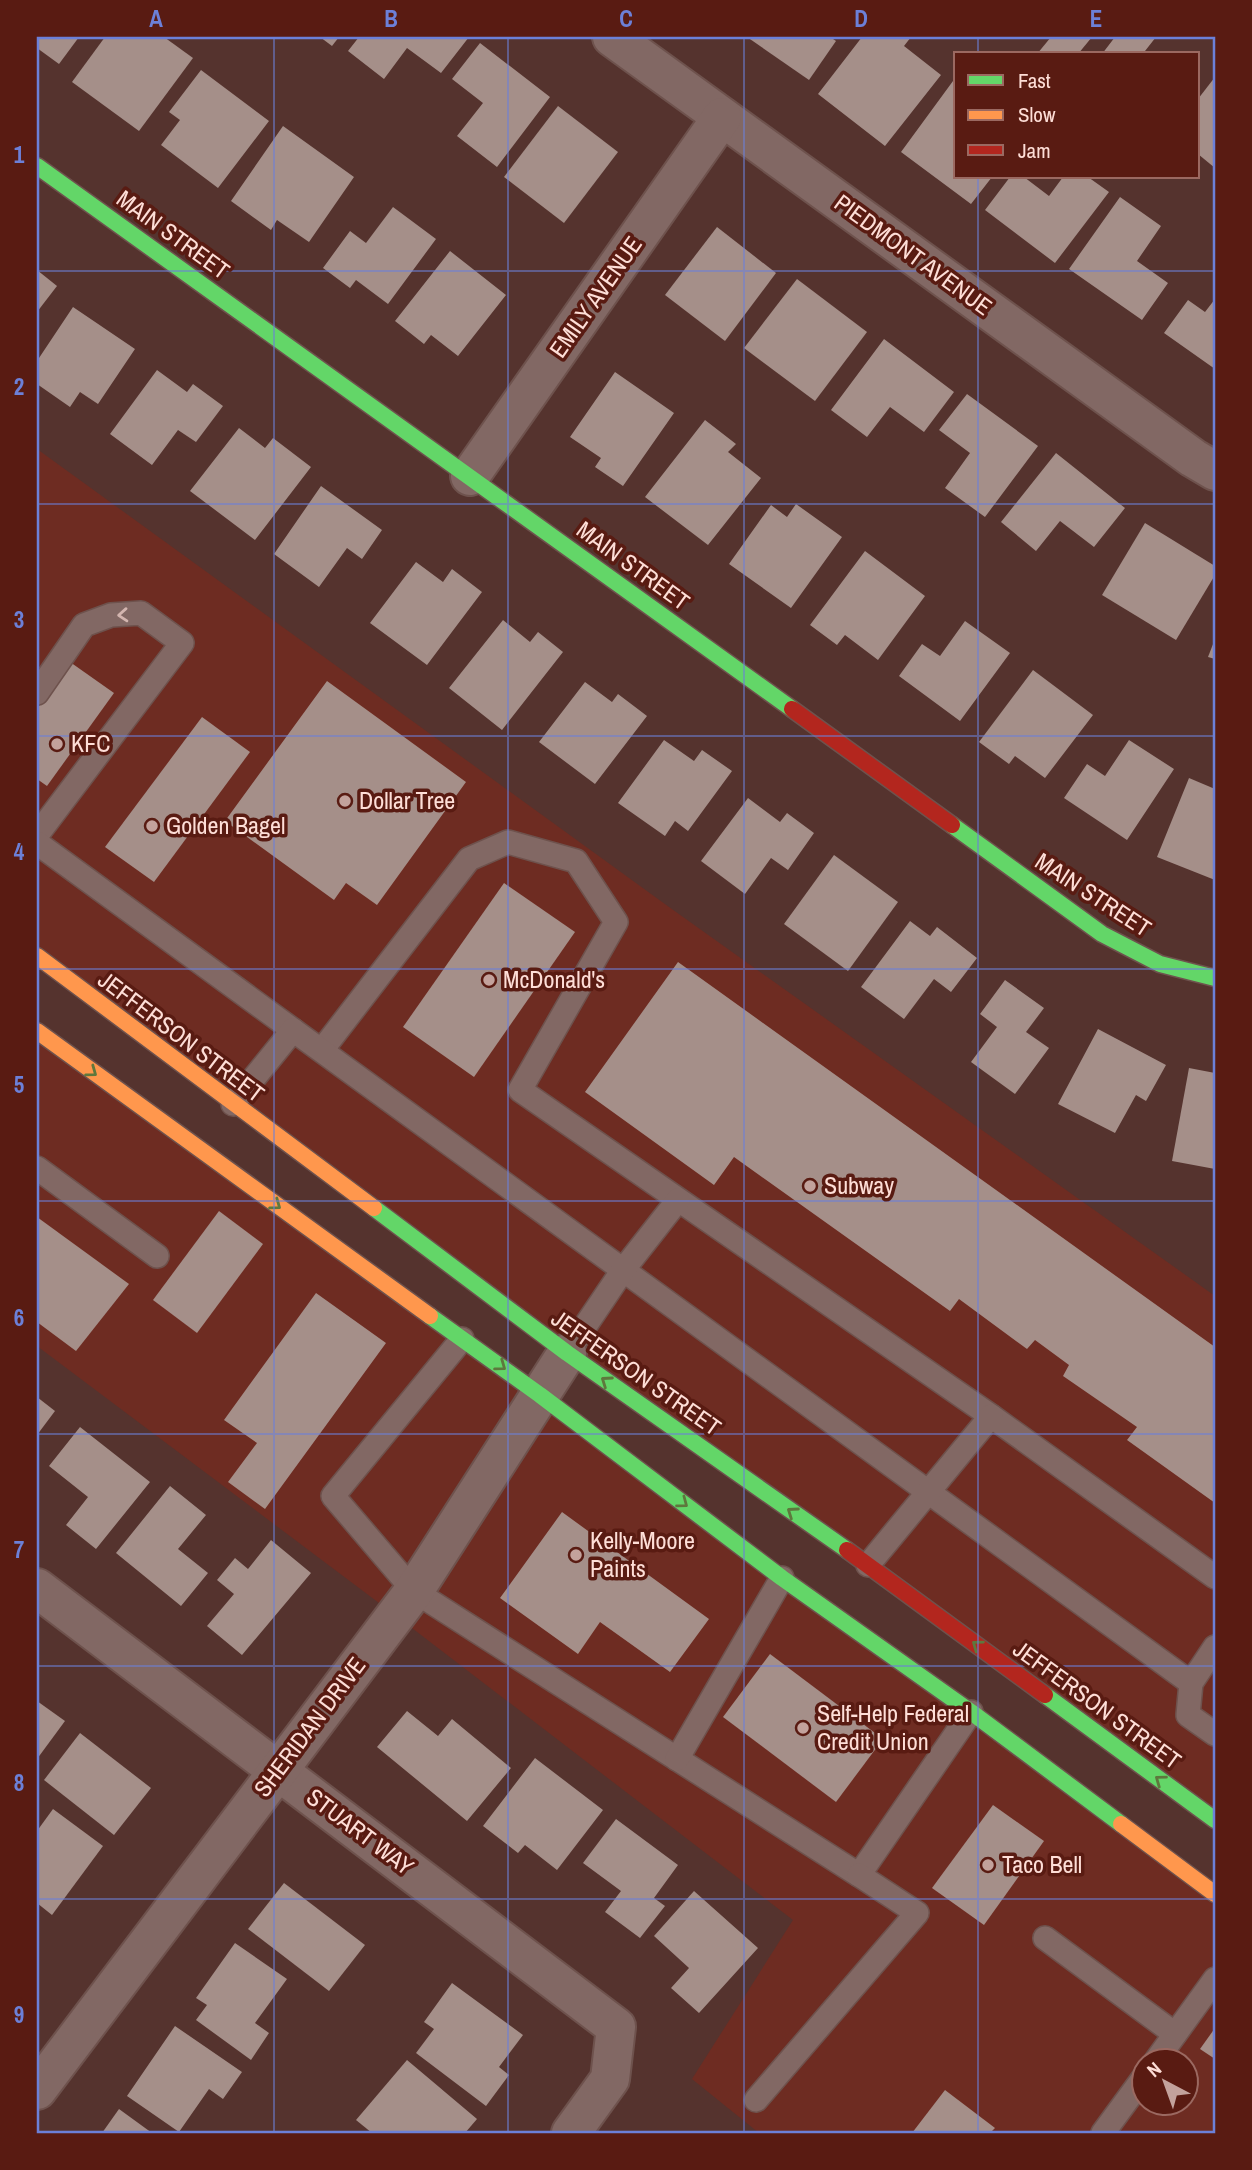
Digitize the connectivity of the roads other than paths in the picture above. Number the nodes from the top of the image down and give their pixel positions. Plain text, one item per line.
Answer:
1 (612, 37) edge
2 (722, 117) junction
3 (37, 166) edge
4 (1215, 471) edge
5 (470, 476) junction
6 (37, 693) edge
7 (37, 835) edge
8 (37, 843) edge
9 (37, 956) edge
10 (1215, 978) edge
11 (293, 1030) junction
12 (37, 1031) edge
13 (321, 1050) junction
14 (233, 1104) junction
15 (37, 1168) edge
16 (678, 1200) junction
17 (157, 1256) dead end
18 (623, 1270) junction
19 (462, 1339) junction
20 (567, 1353) junction
21 (540, 1395) junction
22 (991, 1416) junction
23 (929, 1493) junction
24 (869, 1565) junction
25 (1215, 1577) edge
26 (782, 1578) junction
27 (37, 1587) edge
28 (414, 1591) junction
29 (1215, 1647) edge
30 (1191, 1683) junction
31 (971, 1712) junction
32 (1215, 1734) edge
33 (677, 1759) junction
34 (278, 1770) junction
35 (1215, 1820) edge
36 (859, 1875) junction
37 (1215, 1894) edge
38 (1045, 1938) dead end
39 (1215, 1979) edge
40 (1175, 2034) junction
41 (1165, 2048) edge
42 (37, 2090) edge
43 (1130, 2096) edge
44 (756, 2100) dead end
45 (571, 2133) edge
46 (1104, 2133) edge

1 - 2 street, PIEDMONT AVENUE
2 - 4 street, PIEDMONT AVENUE
2 - 5 street, EMILY AVENUE
3 - 5 main road, MAIN STREET
5 - 10 main road, MAIN STREET
7 -> 6 lane
8 - 11 lane
9 - 14 main road, JEFFERSON STREET
11 - 13 lane
11 - 14 lane
12 -> 19 main road
13 - 16 lane
13 - 18 lane
14 - 20 main road, JEFFERSON STREET
15 - 17 lane
16 - 18 lane
16 - 22 lane
18 - 20 lane
18 - 23 lane
19 -> 21 main road
19 - 28 lane
20 - 21 street, SHERIDAN DRIVE
24 -> 20 main road, JEFFERSON STREET
21 -> 26 main road
21 - 28 street, SHERIDAN DRIVE
22 - 23 lane
22 - 25 lane
23 - 24 lane
23 - 30 lane
35 -> 24 main road, JEFFERSON STREET
26 - 31 main road
26 - 33 lane
27 - 34 street, STUART WAY
28 - 33 lane
28 - 34 street, SHERIDAN DRIVE
29 - 30 lane
30 - 32 lane
31 - 36 lane
31 - 37 main road
33 - 36 lane
34 - 42 street, SHERIDAN DRIVE
34 - 45 street, STUART WAY
36 - 44 lane
38 - 40 lane
39 - 40 lane
40 - 41 lane
43 - 46 lane

